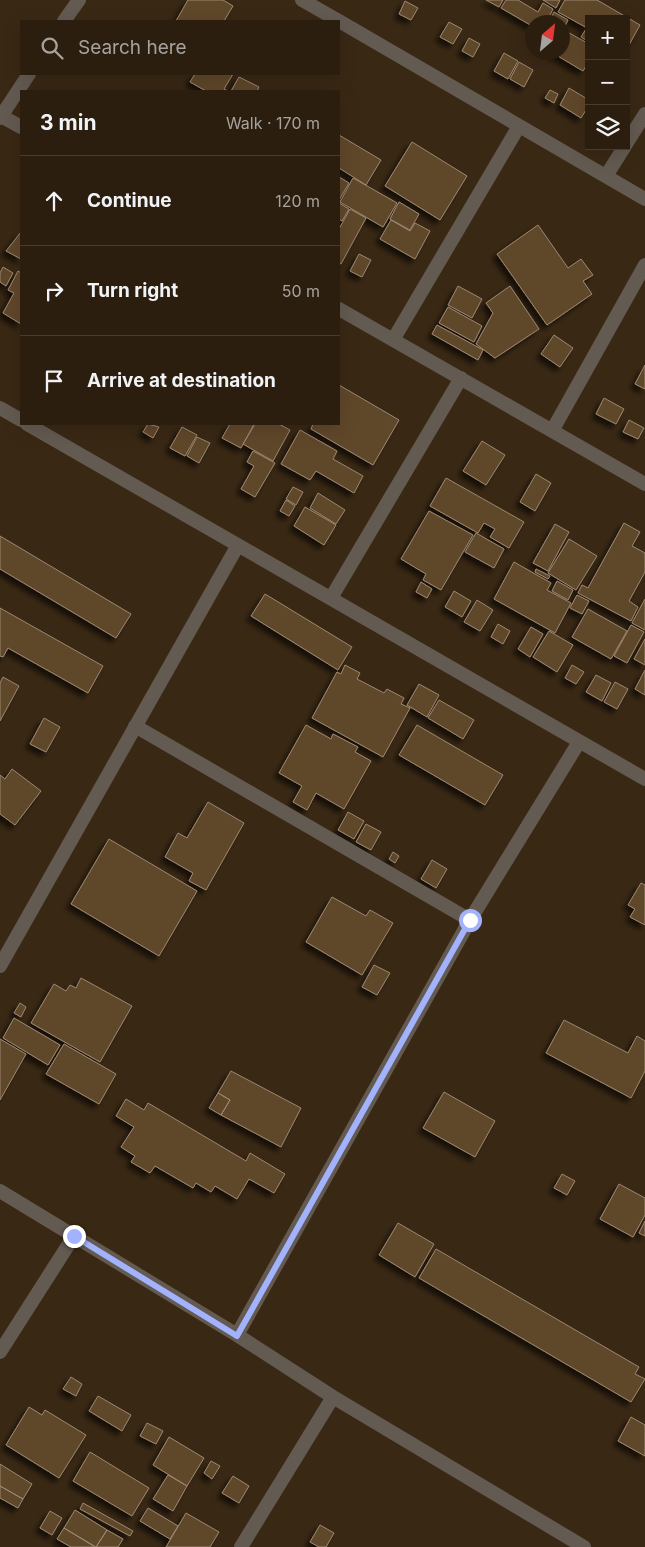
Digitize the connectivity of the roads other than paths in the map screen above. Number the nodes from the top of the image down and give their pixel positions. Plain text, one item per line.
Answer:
1 (78, 0) edge
2 (302, 0) edge
3 (65, 20) edge
4 (337, 20) edge
5 (340, 22) edge
6 (28, 75) edge
7 (645, 114) edge
8 (1, 117) edge
9 (20, 126) edge
10 (519, 126) junction
11 (630, 138) edge
12 (623, 150) edge
13 (606, 176) junction
14 (645, 199) edge
15 (645, 265) edge
16 (340, 310) edge
17 (392, 340) junction
18 (461, 378) junction
19 (0, 408) edge
20 (20, 419) edge
21 (29, 425) edge
22 (552, 431) junction
23 (645, 484) edge
24 (238, 545) junction
25 (330, 598) junction
26 (135, 726) junction
27 (579, 742) junction
28 (645, 779) edge
29 (470, 920) junction
30 (0, 966) edge
31 (0, 1191) edge
32 (74, 1236) junction
33 (237, 1336) junction
34 (0, 1352) edge
35 (333, 1397) junction
36 (240, 1547) edge
37 (584, 1547) edge

1 - 3 street
2 - 4 street
5 - 10 street
6 - 8 street
7 - 11 street
8 - 9 street
10 - 13 street
10 - 17 street
12 - 13 street
13 - 14 street
15 - 22 street
16 - 17 street
17 - 18 street
18 - 22 street
18 - 25 street
19 - 20 street
21 - 24 street
22 - 23 street
24 - 25 street
24 - 26 street
25 - 27 street
26 - 29 street
26 - 30 street
27 - 28 street
27 - 29 street
29 - 33 street
31 - 32 street
32 - 33 street
32 - 34 street
33 - 35 street
35 - 36 street
35 - 37 street

